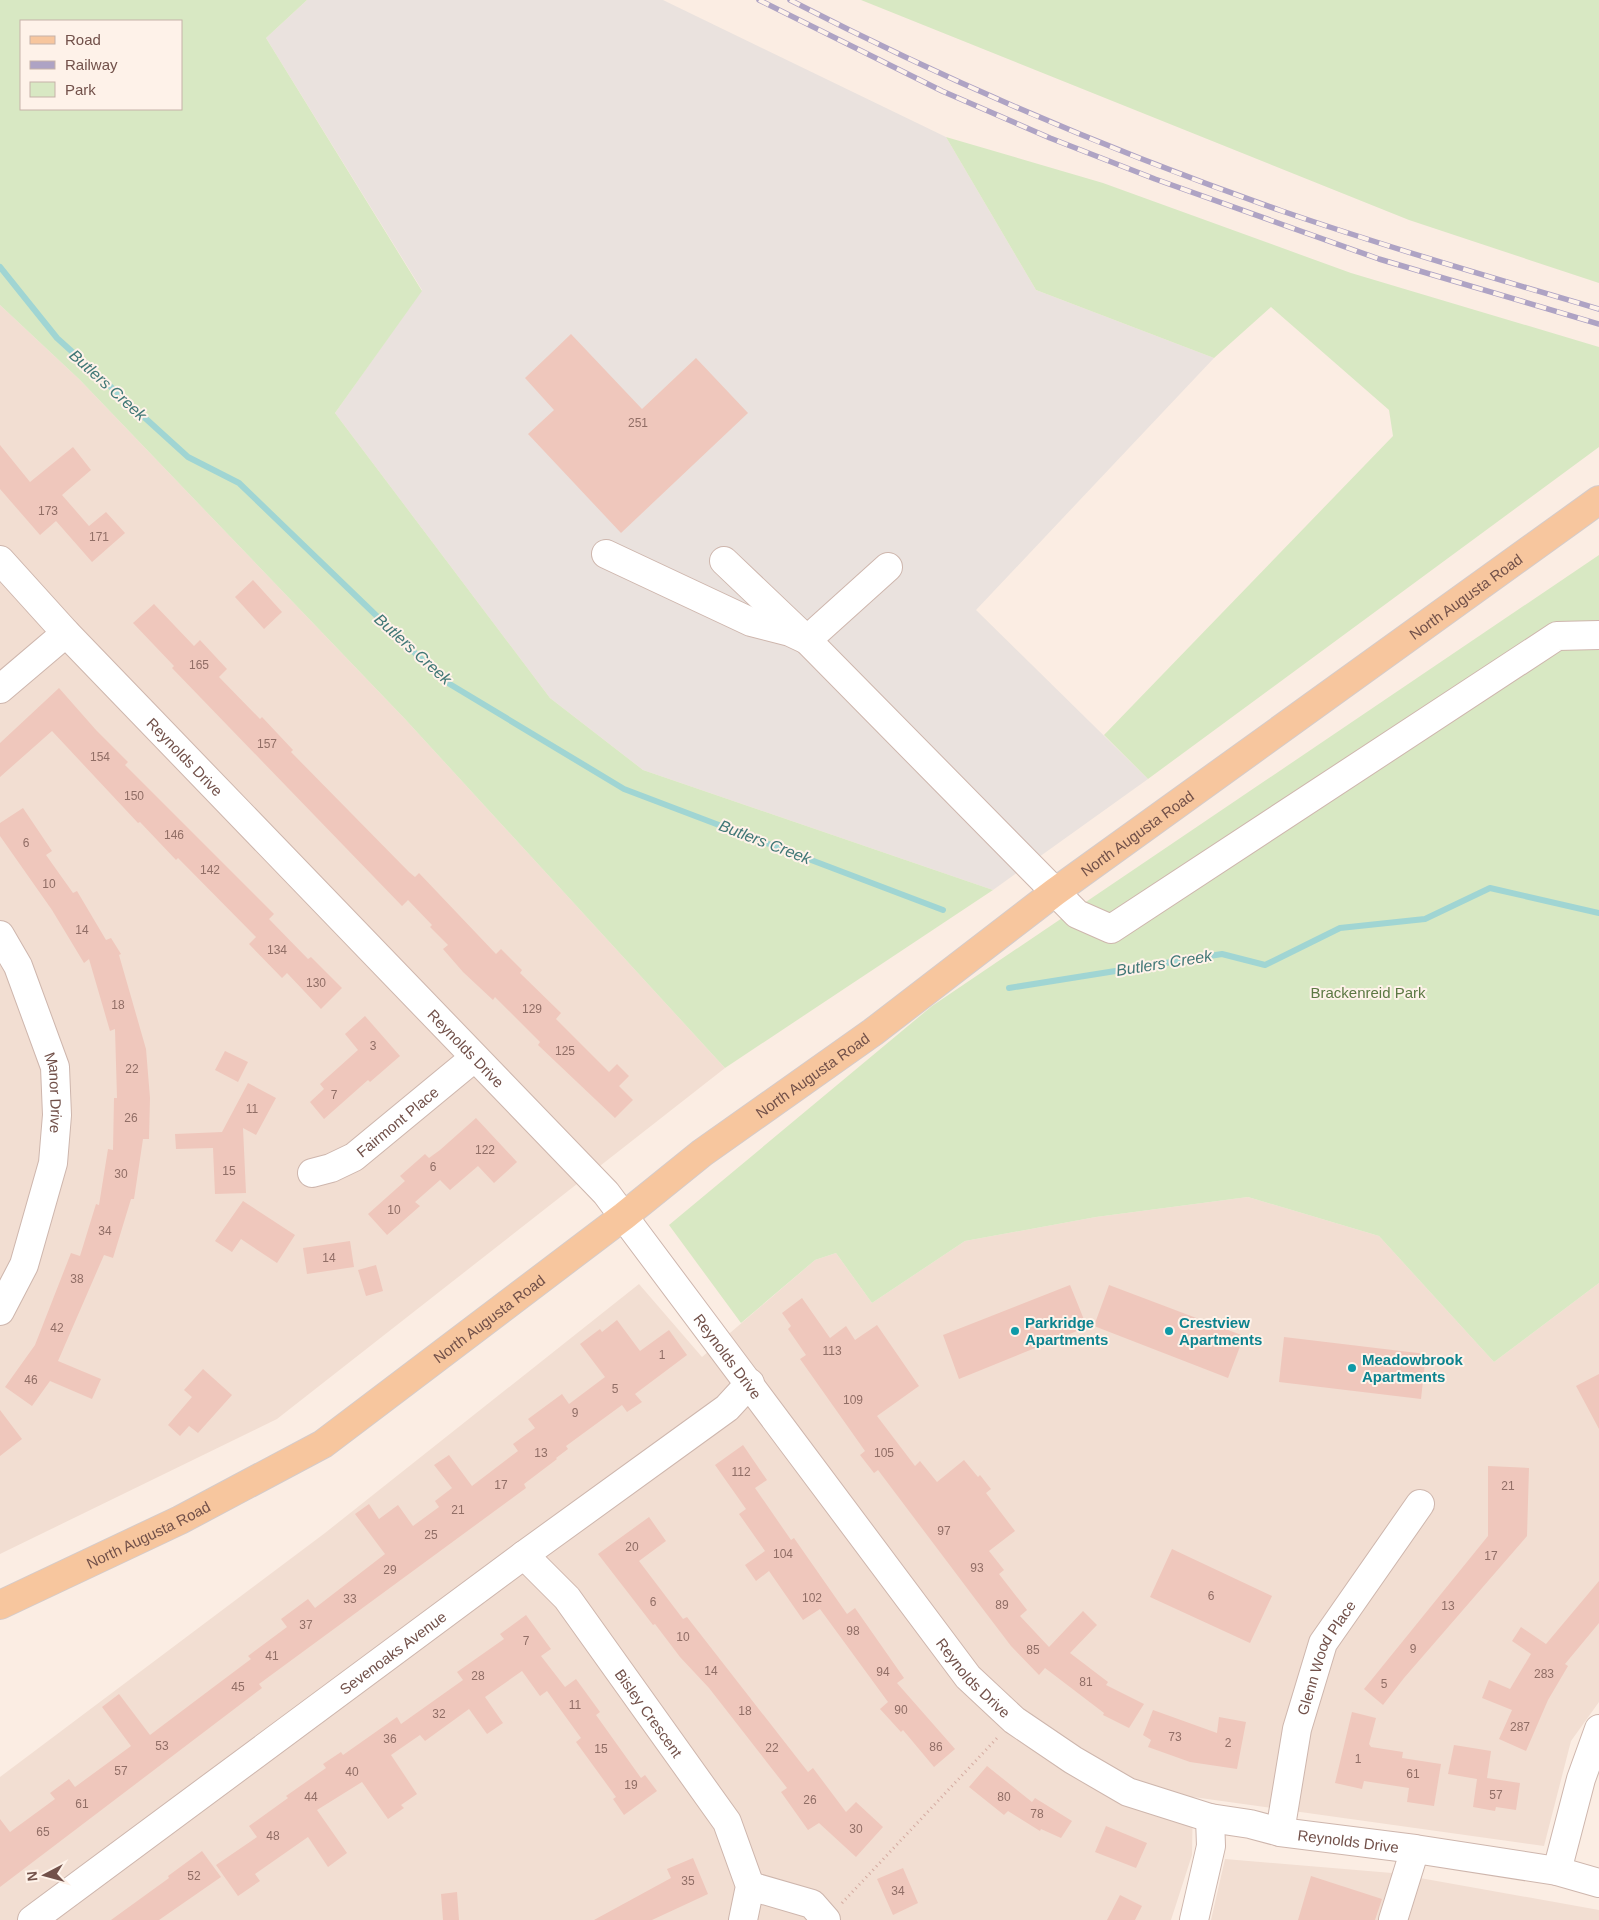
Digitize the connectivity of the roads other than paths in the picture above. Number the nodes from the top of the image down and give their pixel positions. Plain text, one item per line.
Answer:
1 (1599, 500) edge
2 (606, 554) dead end
3 (0, 560) edge
4 (724, 561) dead end
5 (888, 567) dead end
6 (66, 633) junction
7 (1599, 635) edge
8 (807, 640) junction
9 (0, 689) edge
10 (1055, 892) junction
11 (0, 935) edge
12 (474, 1058) junction
13 (312, 1173) dead end
14 (624, 1216) junction
15 (0, 1310) edge
16 (750, 1383) junction
17 (1420, 1504) dead end
18 (524, 1555) junction
19 (0, 1605) edge
20 (1599, 1729) edge
21 (1210, 1818) junction
22 (1280, 1832) junction
23 (1415, 1849) junction
24 (1557, 1871) junction
25 (1599, 1883) edge
26 (750, 1886) junction
27 (32, 1920) edge
28 (743, 1920) edge
29 (826, 1920) edge
30 (1194, 1920) edge
31 (1394, 1920) edge

1 - 10 main road, North Augusta Road
2 - 8 street
3 - 6 street, Reynolds Drive
4 - 8 street
5 - 8 street
6 - 9 street
6 - 12 street, Reynolds Drive
7 - 10 street
8 - 10 street
10 - 14 main road, North Augusta Road
11 - 15 street, Manor Drive
12 - 13 street, Fairmont Place
12 - 14 street, Reynolds Drive
14 - 16 street, Reynolds Drive
14 - 19 main road, North Augusta Road
16 - 18 street, Sevenoaks Avenue
16 - 21 street, Reynolds Drive
17 - 22 street, Glenn Wood Place
18 - 26 street, Bisley Crescent
18 - 27 street, Sevenoaks Avenue
20 - 24 street
21 - 22 street, Reynolds Drive
21 - 30 street
22 - 23 street, Reynolds Drive
23 - 24 street, Reynolds Drive
23 - 31 street
24 - 25 street, Reynolds Drive
26 - 28 street
26 - 29 street

